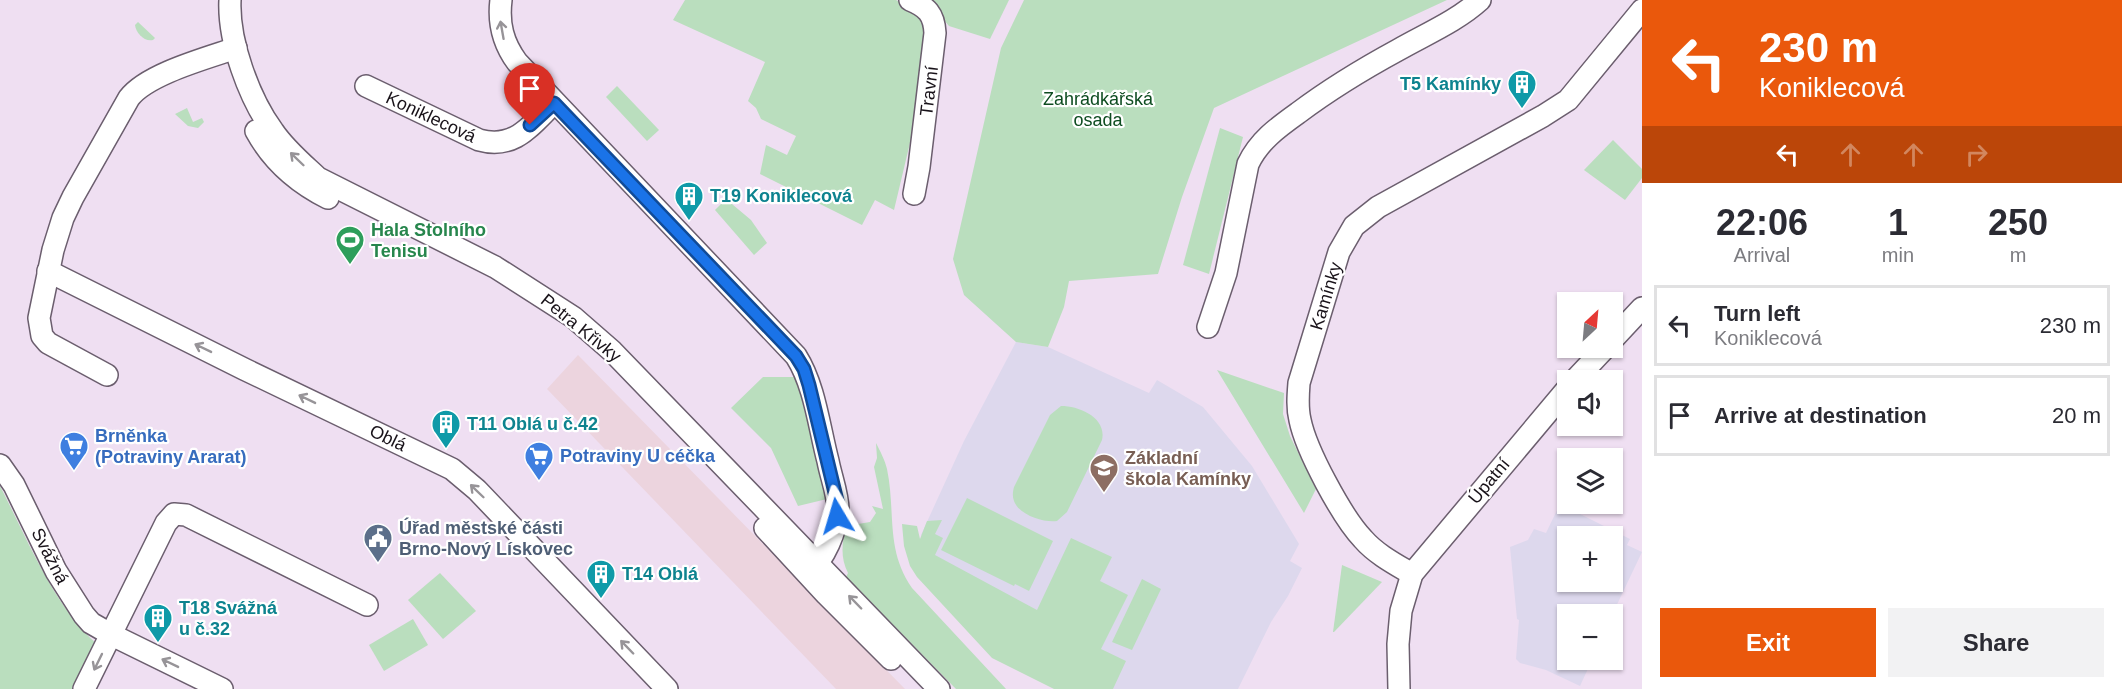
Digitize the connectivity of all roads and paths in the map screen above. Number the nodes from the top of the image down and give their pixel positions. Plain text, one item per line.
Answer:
1 (216, 0) edge
2 (230, 0) edge
3 (501, 0) edge
4 (910, 0) edge
5 (1480, 0) edge
6 (1642, 10) edge
7 (229, 51) junction
8 (366, 86) dead end
9 (554, 103) junction
10 (914, 194) dead end
11 (48, 271) junction
12 (1642, 308) edge
13 (1208, 327) dead end
14 (1623, 328) edge
15 (1596, 358) edge
16 (1584, 370) edge
17 (107, 375) dead end
18 (1557, 401) edge
19 (0, 465) edge
20 (812, 569) junction
21 (1412, 574) junction
22 (367, 605) dead end
23 (112, 635) junction
24 (84, 689) edge
25 (222, 689) edge
26 (667, 689) edge
27 (920, 689) edge
28 (939, 689) edge
29 (1399, 689) edge

1 - 7 street, Petra Křivky
2 - 7 street, Petra Křivky
9 -> 3 street
4 - 10 street, Travní
5 - 13 street
6 - 21 street, Kamínky
7 - 11 street
7 - 20 street, Petra Křivky
8 - 9 street, Koniklecová
9 - 20 street
11 - 17 street
26 -> 11 street, Oblá
12 - 14 street
15 - 16 street
18 - 21 street, Úpatní
19 - 23 street, Svážná
20 - 27 street, Petra Křivky
28 -> 20 street, Petra Křivky
21 - 29 street
22 - 23 street
23 -> 24 street
25 -> 23 street, Svážná

